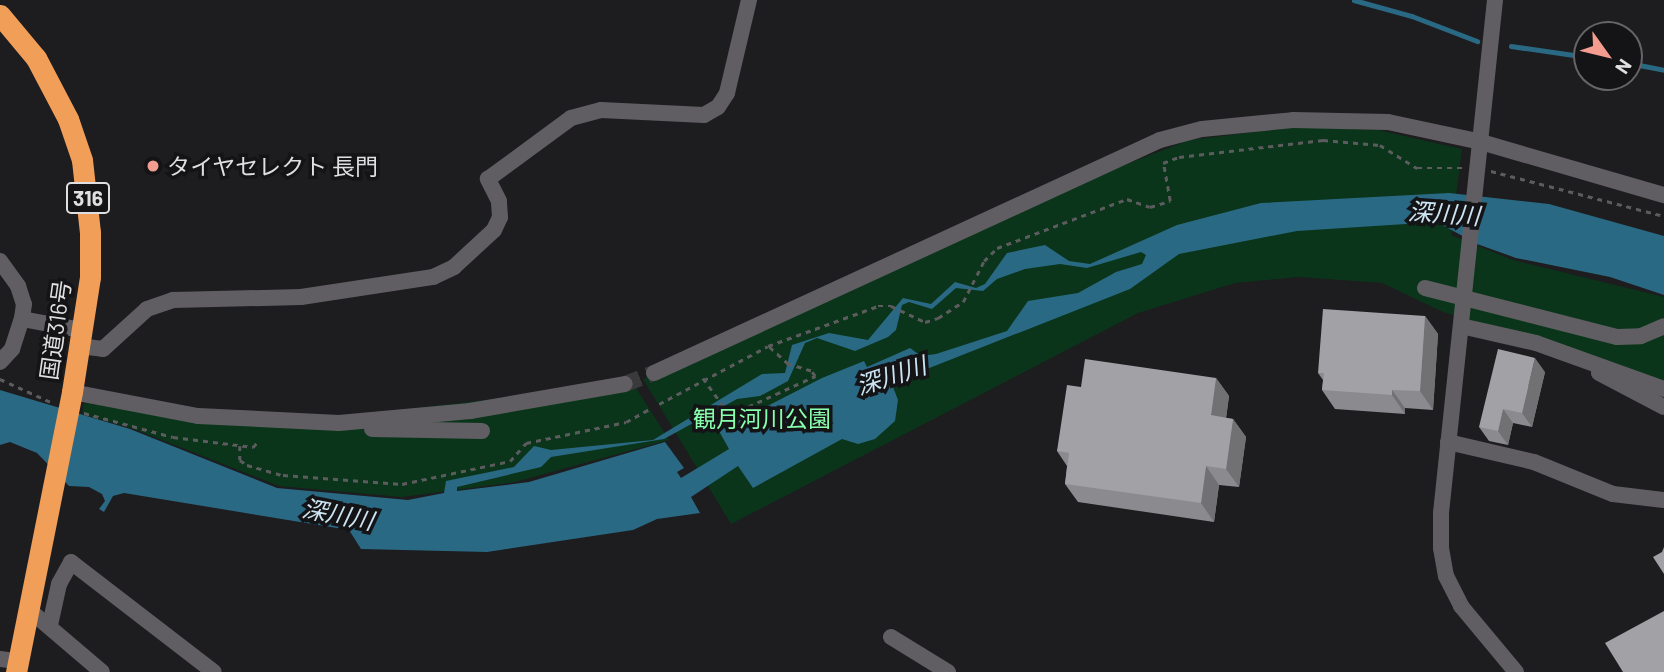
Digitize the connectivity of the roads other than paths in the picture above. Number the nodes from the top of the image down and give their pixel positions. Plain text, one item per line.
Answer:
1 (749, 0) edge
2 (1495, 0) edge
3 (0, 15) edge
4 (1480, 146) junction
5 (1664, 195) edge
6 (0, 261) edge
7 (1425, 288) dead end
8 (22, 319) junction
9 (1461, 323) junction
10 (1664, 326) edge
11 (81, 338) junction
12 (0, 362) edge
13 (1587, 362) junction
14 (654, 373) tunnel mouth
15 (625, 383) tunnel mouth
16 (1664, 389) edge
17 (71, 403) junction
18 (1664, 407) edge
19 (355, 422) junction
20 (482, 431) dead end
21 (1448, 442) junction
22 (1664, 500) edge
23 (29, 609) junction
24 (50, 625) junction
25 (891, 637) dead end
26 (11, 664) edge
27 (102, 672) edge
28 (214, 672) edge
29 (948, 672) edge
30 (1516, 672) edge

1 - 11 street
2 - 4 street
3 - 11 highway, 国道316号 / 316
4 - 5 street
4 - 9 street
4 - 14 street
6 - 8 street
7 - 10 street
8 - 11 street
8 - 12 street
9 - 13 street
9 - 21 street
11 - 17 highway, 国道316号 / 316
13 - 16 street
13 - 18 street
15 - 19 street
17 - 19 street
17 - 23 highway, 国道316号 / 316
19 - 20 street
21 - 22 street
21 - 30 street
23 - 24 street
23 - 26 highway, 国道316号 / 316
24 - 27 street
24 - 28 street
25 - 29 street

